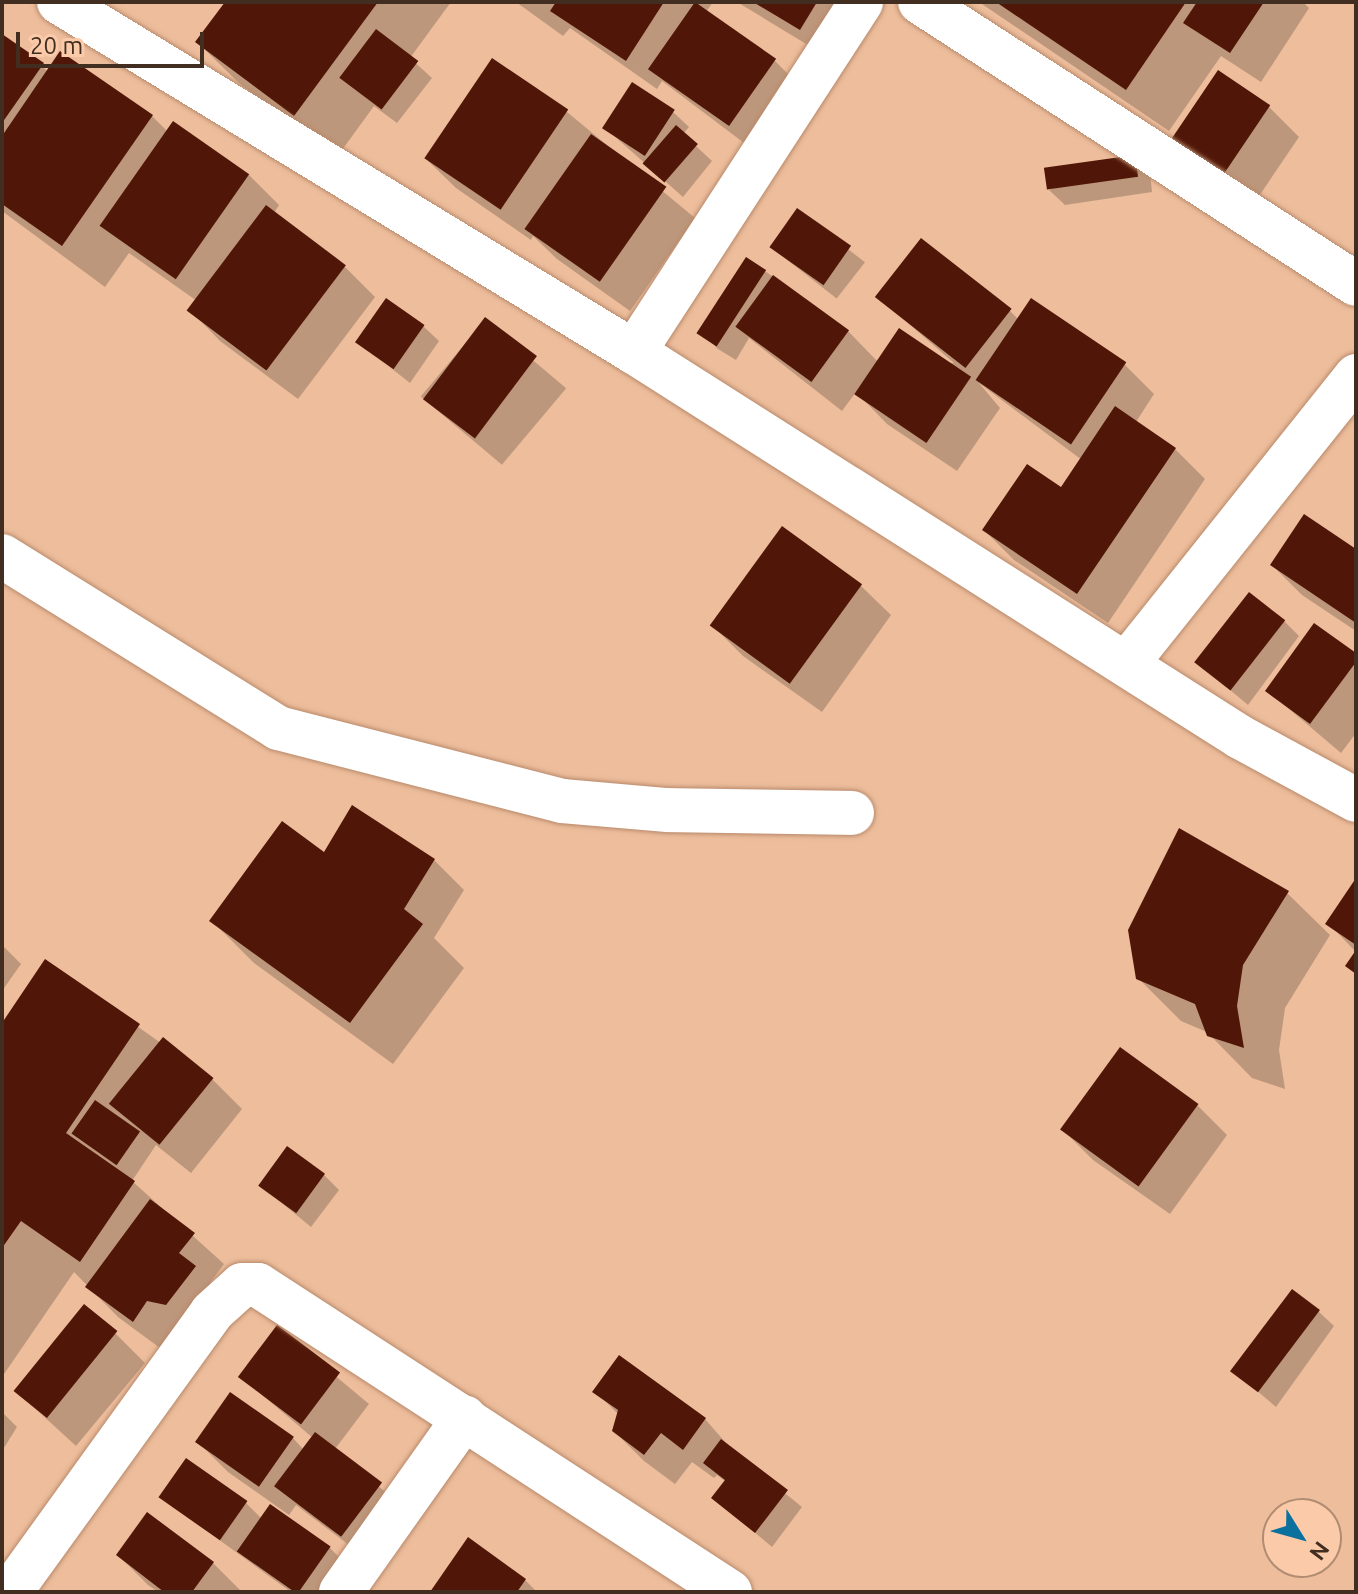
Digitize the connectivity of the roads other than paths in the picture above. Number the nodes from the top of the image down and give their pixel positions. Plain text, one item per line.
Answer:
1 (59, 2) edge
2 (861, 2) edge
3 (920, 2) edge
4 (1356, 284) edge
5 (634, 352) junction
6 (1356, 376) edge
7 (2, 556) edge
8 (1128, 662) junction
9 (1356, 800) edge
10 (852, 813) dead end
11 (465, 1417) junction
12 (19, 1580) edge
13 (709, 1586) edge
14 (341, 1592) edge

1 - 5 street
2 - 5 street
3 - 4 street
5 - 8 street
6 - 8 street
7 - 10 street
8 - 9 street
11 - 12 street
11 - 13 street
11 - 14 street

